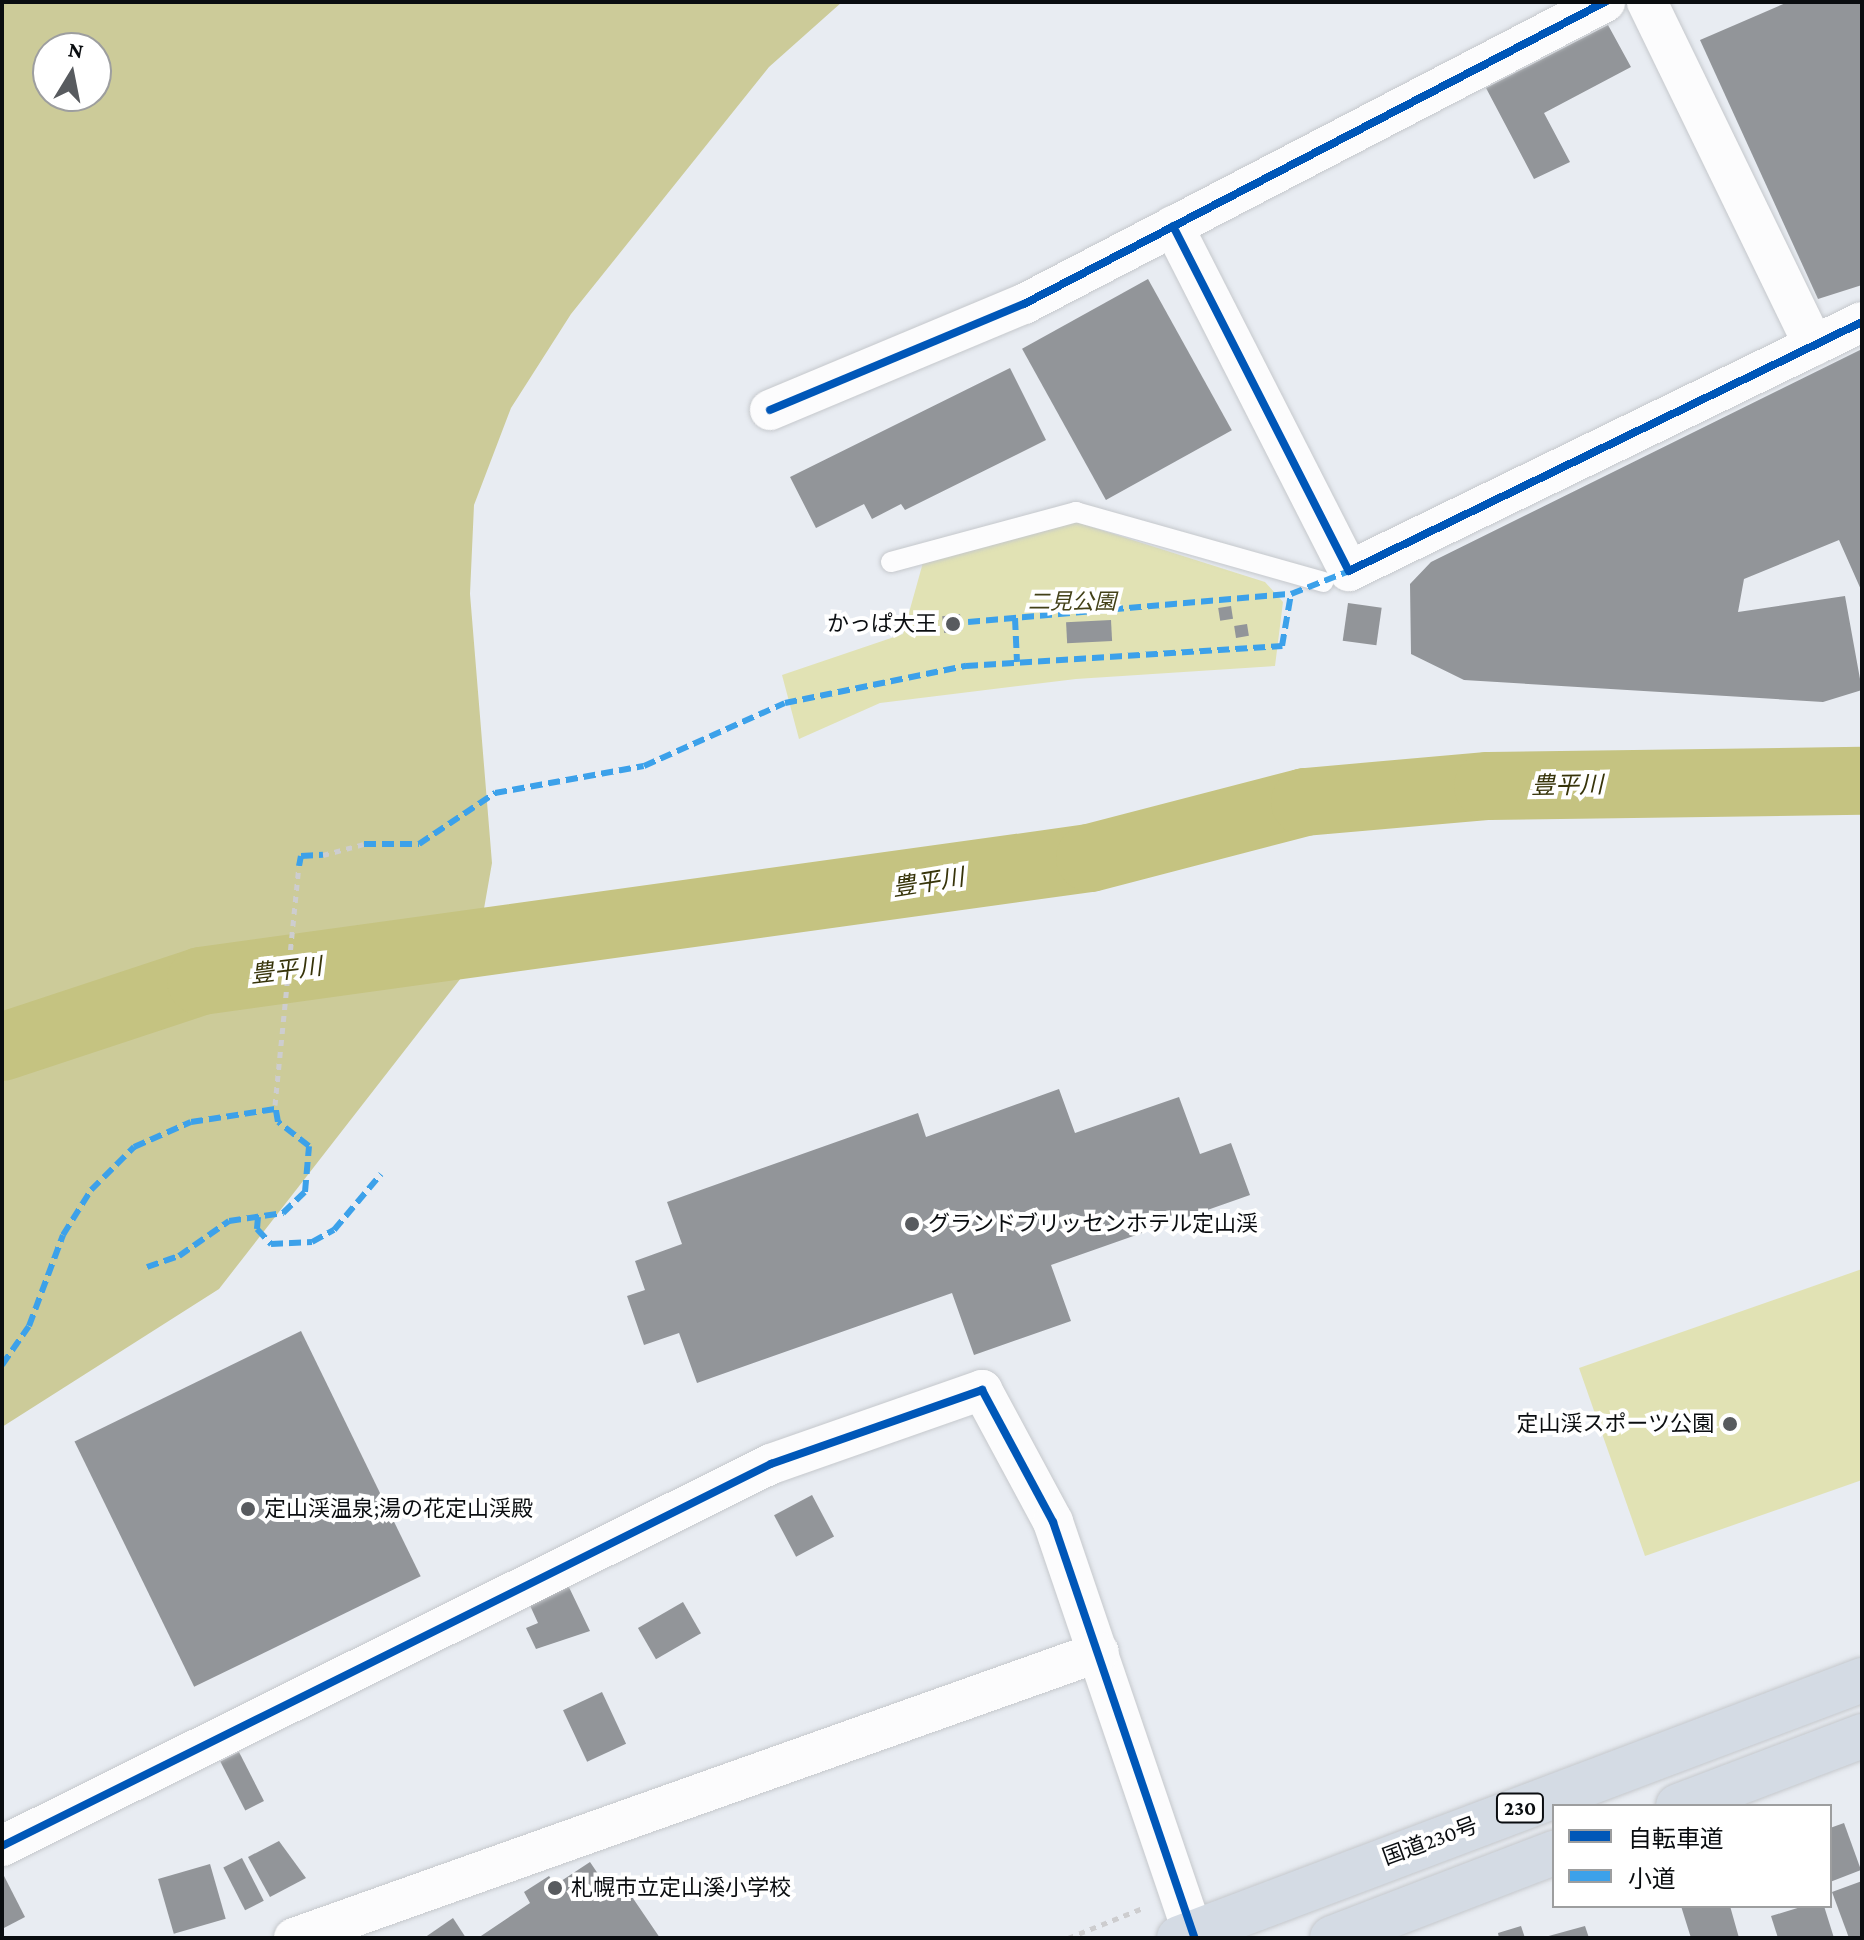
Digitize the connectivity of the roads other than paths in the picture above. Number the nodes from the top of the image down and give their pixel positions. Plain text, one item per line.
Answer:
1 (1605, 2) edge
2 (1647, 2) edge
3 (1173, 226) junction
4 (1862, 322) edge
5 (1814, 346) junction
6 (770, 410) dead end
7 (891, 562) dead end
8 (1323, 582) dead end
9 (1099, 1652) junction
10 (1862, 1680) edge
11 (1862, 1736) edge
12 (1683, 1804) edge
13 (2, 1846) edge
14 (1552, 1854) edge
15 (1189, 1936) edge
16 (294, 1938) edge
17 (1332, 1938) edge

1 - 3 street
2 - 5 street
3 - 5 street
3 - 6 street
4 - 5 street
7 - 8 lane
9 - 13 street
9 - 15 street
9 - 16 street
10 - 15 highway, 国道230号 / 230
11 - 12 highway
14 - 17 highway, 230

